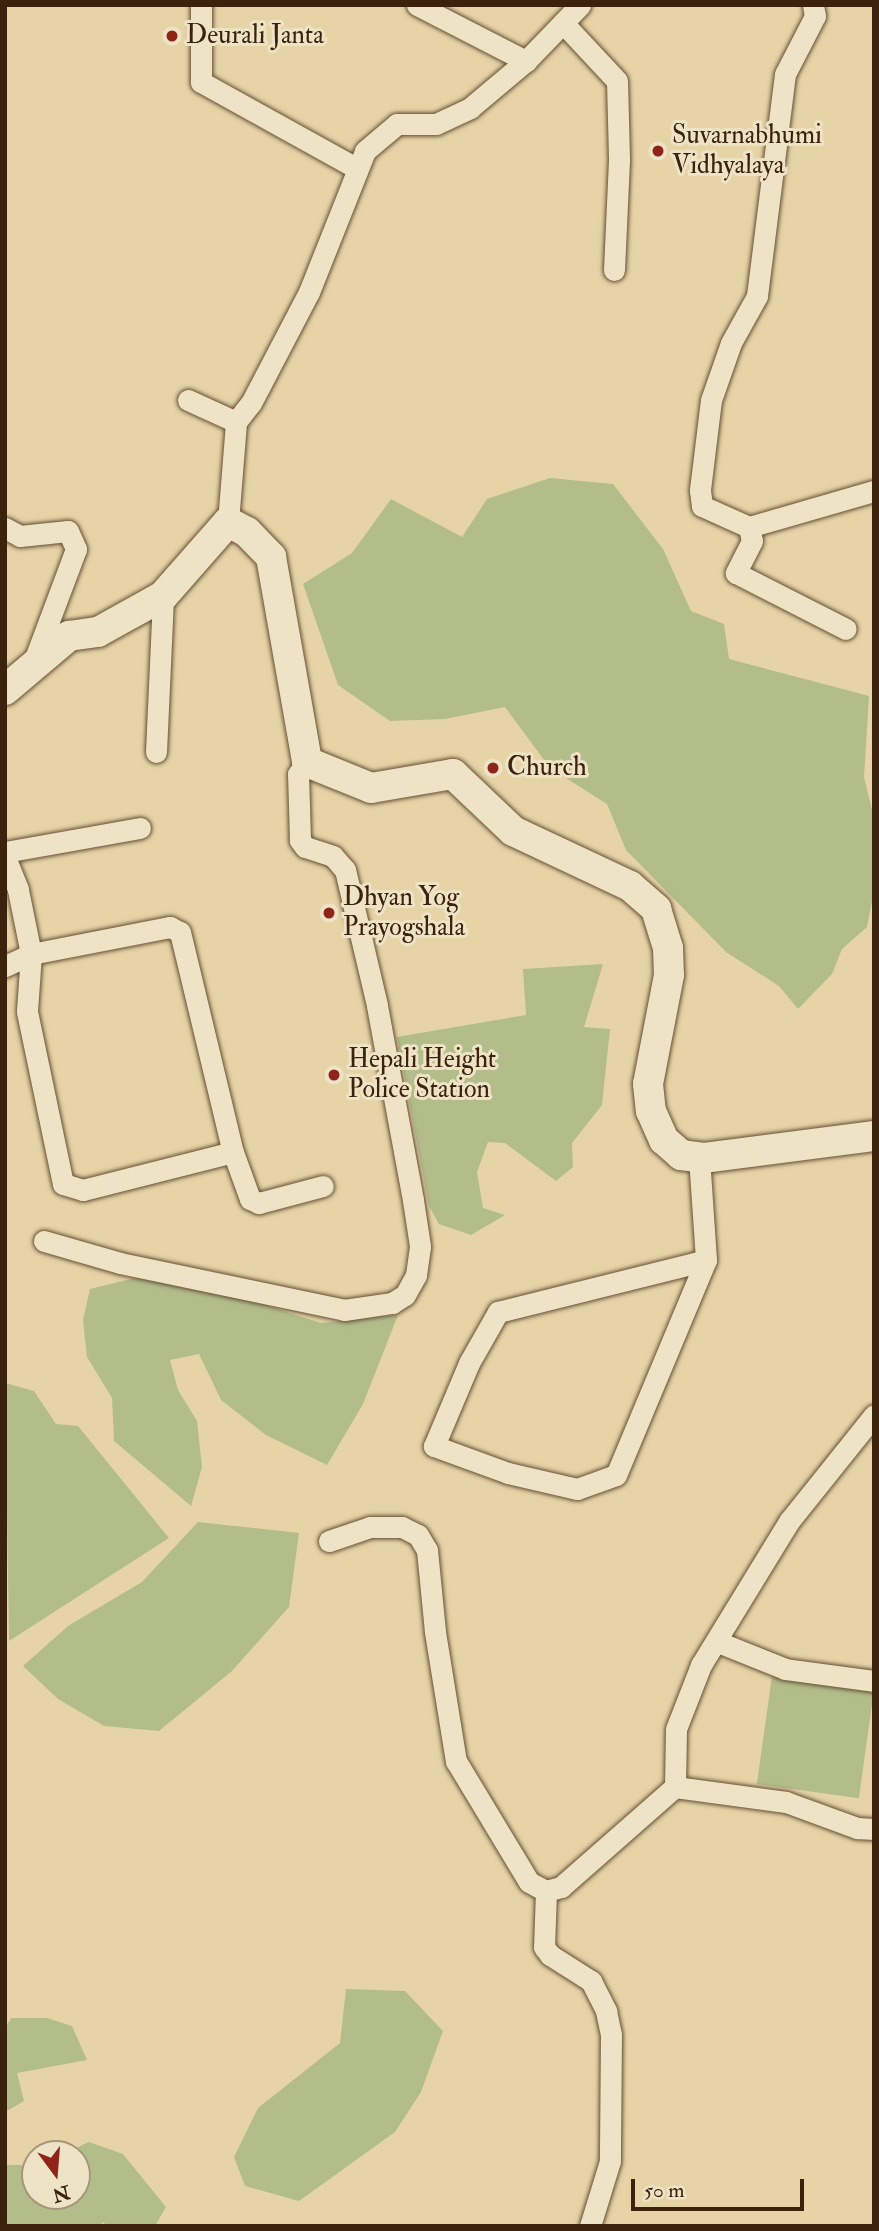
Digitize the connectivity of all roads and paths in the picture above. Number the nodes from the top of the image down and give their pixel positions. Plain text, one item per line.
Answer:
1 (201, 5) edge
2 (417, 5) edge
3 (580, 5) edge
4 (813, 5) edge
5 (563, 23) junction
6 (526, 61) junction
7 (356, 168) junction
8 (614, 270) dead end
9 (188, 401) dead end
10 (236, 422) junction
11 (874, 491) edge
12 (228, 522) junction
13 (749, 527) junction
14 (10, 534) edge
15 (163, 596) junction
16 (846, 629) dead end
17 (31, 666) junction
18 (5, 690) edge
19 (156, 752) dead end
20 (307, 762) junction
21 (140, 828) dead end
22 (5, 854) edge
23 (31, 954) junction
24 (5, 966) edge
25 (874, 1136) edge
26 (233, 1152) junction
27 (699, 1157) junction
28 (323, 1186) dead end
29 (44, 1241) dead end
30 (706, 1261) junction
31 (870, 1428) edge
32 (328, 1541) dead end
33 (719, 1642) junction
34 (874, 1681) edge
35 (675, 1787) junction
36 (874, 1829) edge
37 (546, 1891) junction
38 (590, 2226) edge

1 - 7 street
2 - 6 street
3 - 5 street
4 - 13 street
5 - 6 street
5 - 8 street
6 - 7 street
7 - 10 street
9 - 10 street
10 - 12 street
11 - 13 street
12 - 15 street
12 - 20 street
13 - 16 street
14 - 17 street
15 - 17 street
15 - 19 street
17 - 18 street
20 - 27 street
20 - 29 street
21 - 22 street
22 - 23 street
23 - 24 street
23 - 26 street
23 - 26 street
25 - 27 street
26 - 28 street
27 - 30 street
30 - 30 street
31 - 33 street
32 - 37 street
33 - 34 street
33 - 35 street
35 - 36 street
35 - 37 street
37 - 38 street

